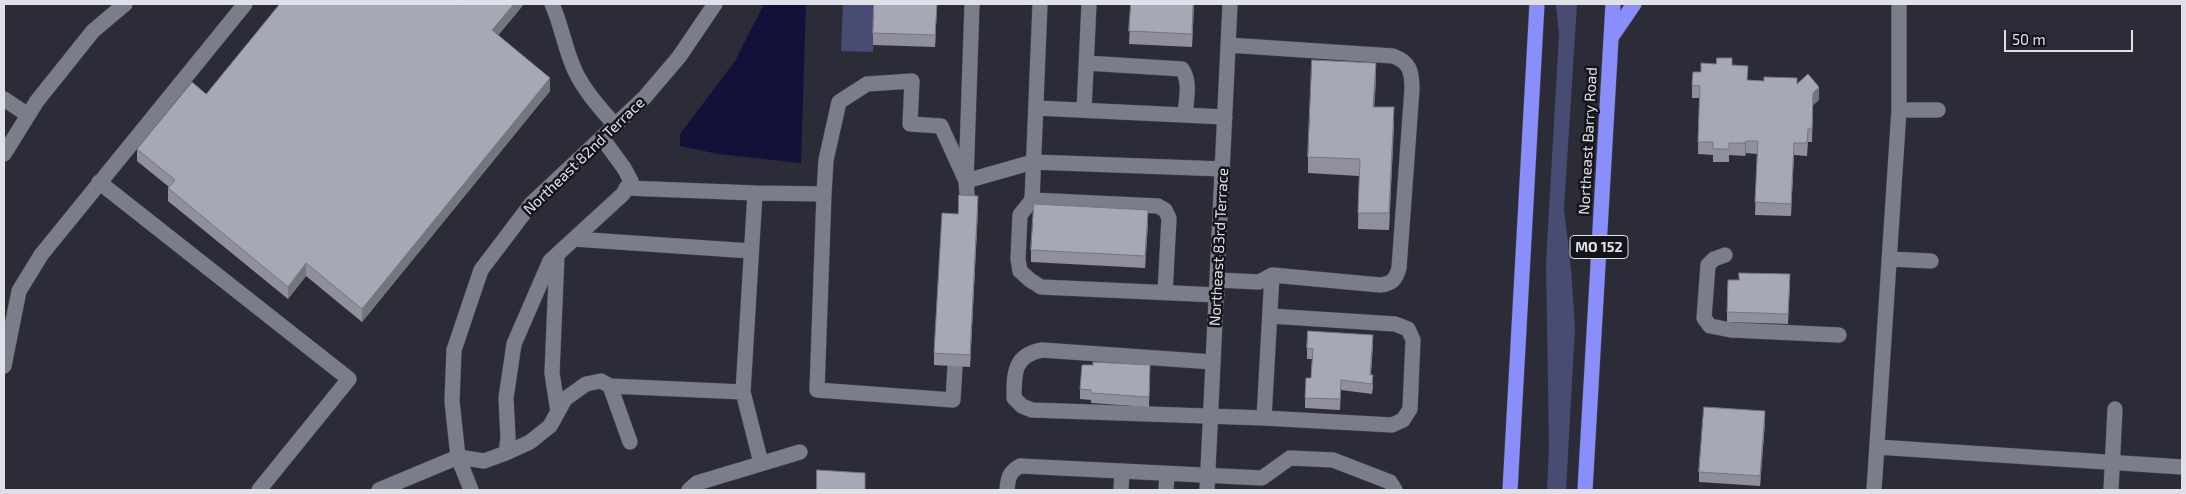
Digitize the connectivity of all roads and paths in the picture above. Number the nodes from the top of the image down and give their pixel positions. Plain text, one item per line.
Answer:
1 (125, 4) edge
2 (245, 4) edge
3 (552, 4) edge
4 (715, 4) edge
5 (972, 4) edge
6 (1040, 4) edge
7 (1090, 4) edge
8 (1230, 4) edge
9 (1537, 4) edge
10 (1613, 4) edge
11 (1634, 4) edge
12 (1899, 4) edge
13 (1611, 37) junction
14 (1228, 45) junction
15 (1086, 63) junction
16 (4, 99) edge
17 (1036, 108) junction
18 (1084, 110) junction
19 (1898, 110) junction
20 (1938, 110) dead end
21 (28, 115) junction
22 (1185, 115) junction
23 (1225, 117) junction
24 (615, 125) junction
25 (602, 138) junction
26 (4, 154) edge
27 (1033, 162) junction
28 (1223, 169) junction
29 (966, 181) junction
30 (99, 182) junction
31 (626, 188) junction
32 (755, 193) junction
33 (824, 194) junction
34 (1032, 200) junction
35 (968, 208) edge
36 (574, 239) junction
37 (751, 251) junction
38 (557, 255) junction
39 (1724, 255) dead end
40 (1889, 259) junction
41 (1931, 261) dead end
42 (1272, 275) junction
43 (1217, 288) junction
44 (1164, 293) junction
45 (1270, 316) junction
46 (1838, 335) dead end
47 (1213, 362) junction
48 (4, 366) edge
49 (955, 366) edge
50 (610, 386) junction
51 (743, 392) junction
52 (2115, 409) dead end
53 (558, 412) junction
54 (1211, 416) junction
55 (1264, 418) junction
56 (630, 442) dead end
57 (1877, 447) junction
58 (800, 452) dead end
59 (506, 453) junction
60 (458, 457) junction
61 (761, 463) junction
62 (2112, 464) junction
63 (2182, 467) edge
64 (1122, 471) junction
65 (1166, 474) junction
66 (1208, 483) edge
67 (1262, 484) edge
68 (259, 490) edge
69 (379, 490) edge
70 (471, 490) edge
71 (689, 490) edge
72 (1007, 490) edge
73 (1121, 490) edge
74 (1166, 490) edge
75 (1395, 490) edge
76 (1510, 490) edge
77 (1585, 490) edge
78 (1874, 490) edge
79 (2110, 490) edge

1 - 21 street
2 - 30 street
3 - 24 street
4 - 24 street, Northeast 82nd Terrace
5 - 29 street
6 - 17 street
7 - 15 street
8 - 14 street, Northeast 83rd Terrace
9 - 76 highway
10 - 13 highway, Northeast Barry Road / MO 152
11 - 13 highway
12 - 19 street
13 - 77 highway, Northeast Barry Road / MO 152
14 - 23 street, Northeast 83rd Terrace
14 - 42 street
15 - 18 street
15 - 22 street
16 - 21 street
17 - 18 street
17 - 27 street
18 - 22 street
19 - 20 street
19 - 40 street
21 - 26 street
22 - 23 street
23 - 28 street, Northeast 83rd Terrace
24 - 25 street, Northeast 82nd Terrace
25 - 31 street
25 - 60 street, Northeast 82nd Terrace
27 - 28 street
27 - 29 street
27 - 34 street
28 - 43 street, Northeast 83rd Terrace
29 - 33 street
29 - 35 street
30 - 48 street
30 - 68 street
31 - 32 street
31 - 36 street
32 - 33 street
32 - 37 street
33 - 49 street
34 - 44 street
34 - 44 street
36 - 37 street
36 - 38 street
37 - 51 street
38 - 53 street
38 - 59 street
39 - 46 street
40 - 41 street
40 - 57 street
42 - 43 street
42 - 45 street
43 - 44 street
43 - 47 street, Northeast 83rd Terrace
45 - 55 street
45 - 55 street
47 - 54 street, Northeast 83rd Terrace
47 - 54 street
50 - 51 street
50 - 53 street
50 - 56 street
51 - 61 street
52 - 62 street
53 - 59 street
54 - 55 street
54 - 66 street, Northeast 83rd Terrace
57 - 62 street
57 - 78 street
58 - 61 street
59 - 60 street
60 - 69 street
60 - 70 street, Northeast 82nd Terrace
61 - 71 street
62 - 63 street
62 - 79 street
64 - 65 street
64 - 72 street
64 - 73 street
65 - 66 street
65 - 74 street
66 - 67 street
67 - 75 street

